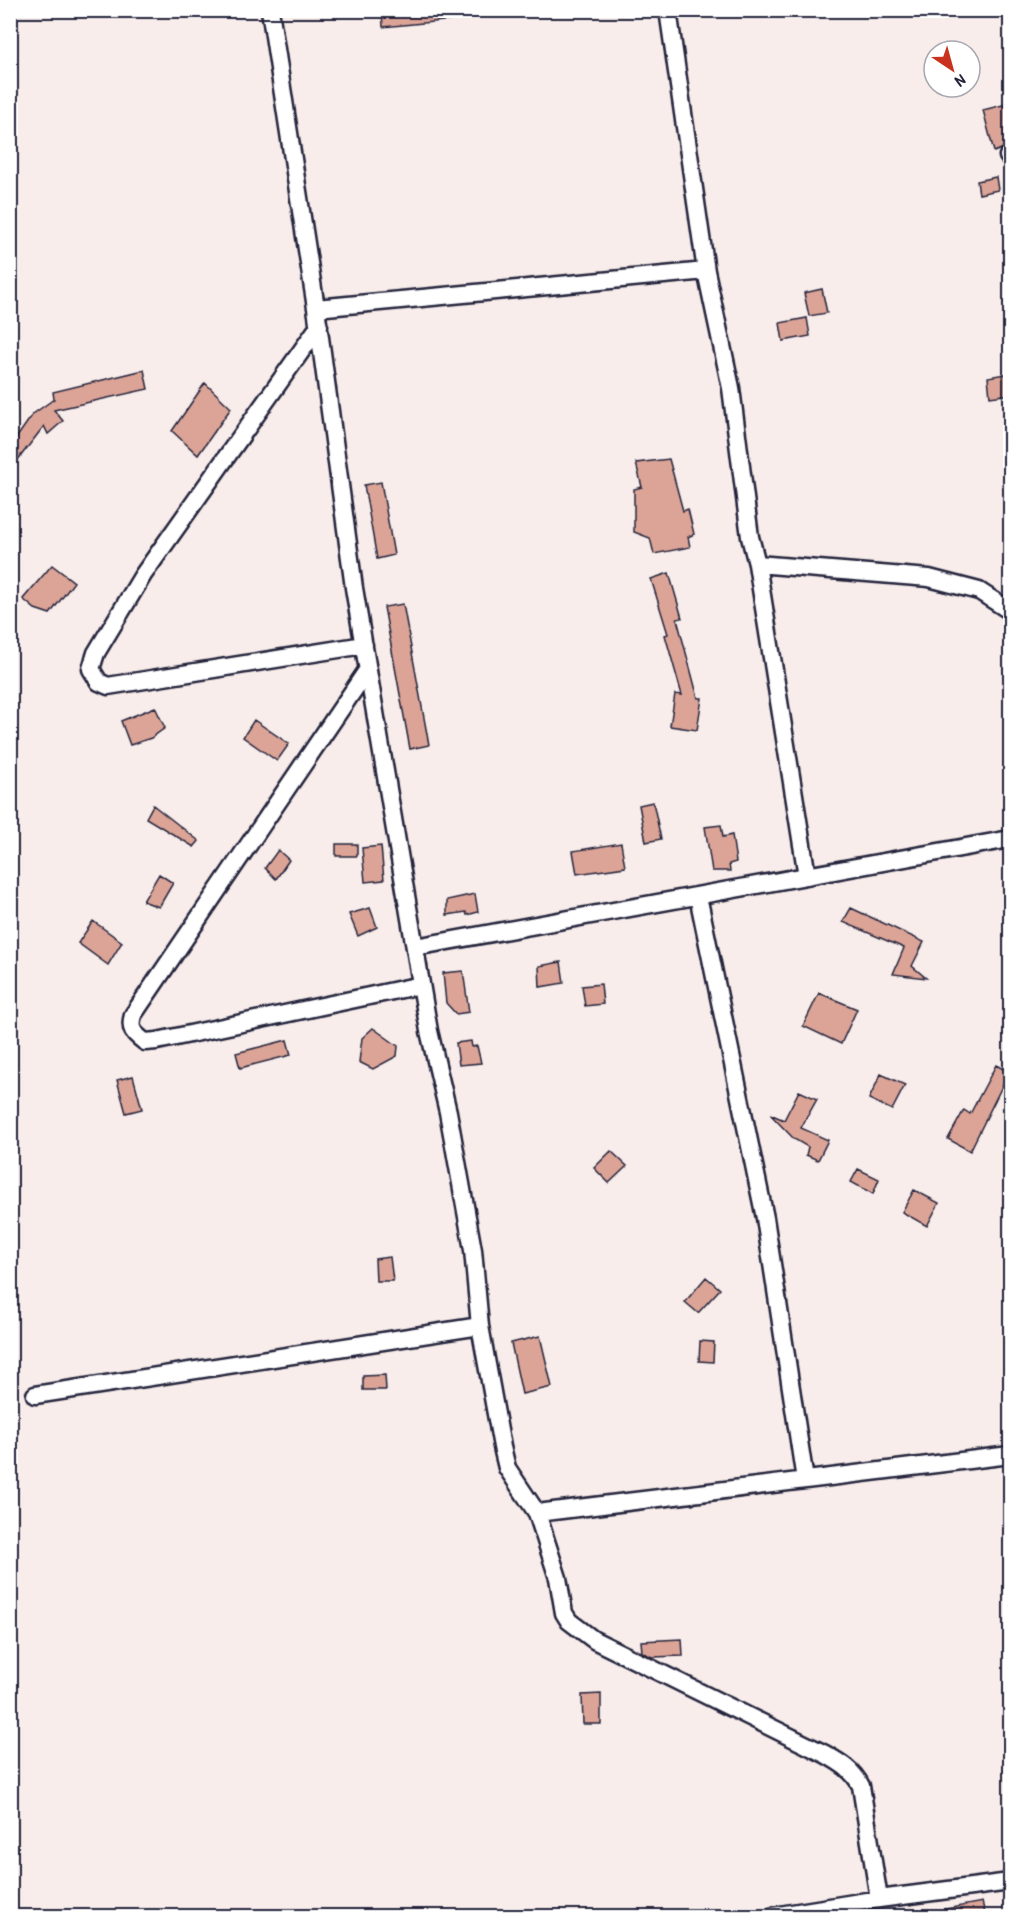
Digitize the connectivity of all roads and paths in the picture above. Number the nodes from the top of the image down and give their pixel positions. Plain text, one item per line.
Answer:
1 (270, 10) edge
2 (668, 10) edge
3 (706, 271) junction
4 (316, 308) junction
5 (319, 326) junction
6 (757, 564) junction
7 (1011, 611) edge
8 (364, 645) junction
9 (368, 669) junction
10 (1011, 839) edge
11 (807, 876) junction
12 (698, 896) junction
13 (415, 947) junction
14 (421, 985) junction
15 (480, 1326) junction
16 (35, 1395) dead end
17 (1011, 1455) edge
18 (806, 1480) junction
19 (537, 1513) junction
20 (1011, 1882) edge
21 (879, 1899) junction
22 (773, 1917) edge

1 - 4 street
2 - 3 street
3 - 4 street
3 - 6 street
4 - 5 street
5 - 8 street
5 - 8 street
6 - 7 street
6 - 11 street
8 - 9 street
9 - 13 street
9 - 14 street
10 - 11 street
11 - 12 street
12 - 13 street
12 - 18 street
13 - 14 street
14 - 15 street
15 - 16 street
15 - 19 street
17 - 18 street
18 - 19 street
19 - 21 street
20 - 21 street
21 - 22 street

